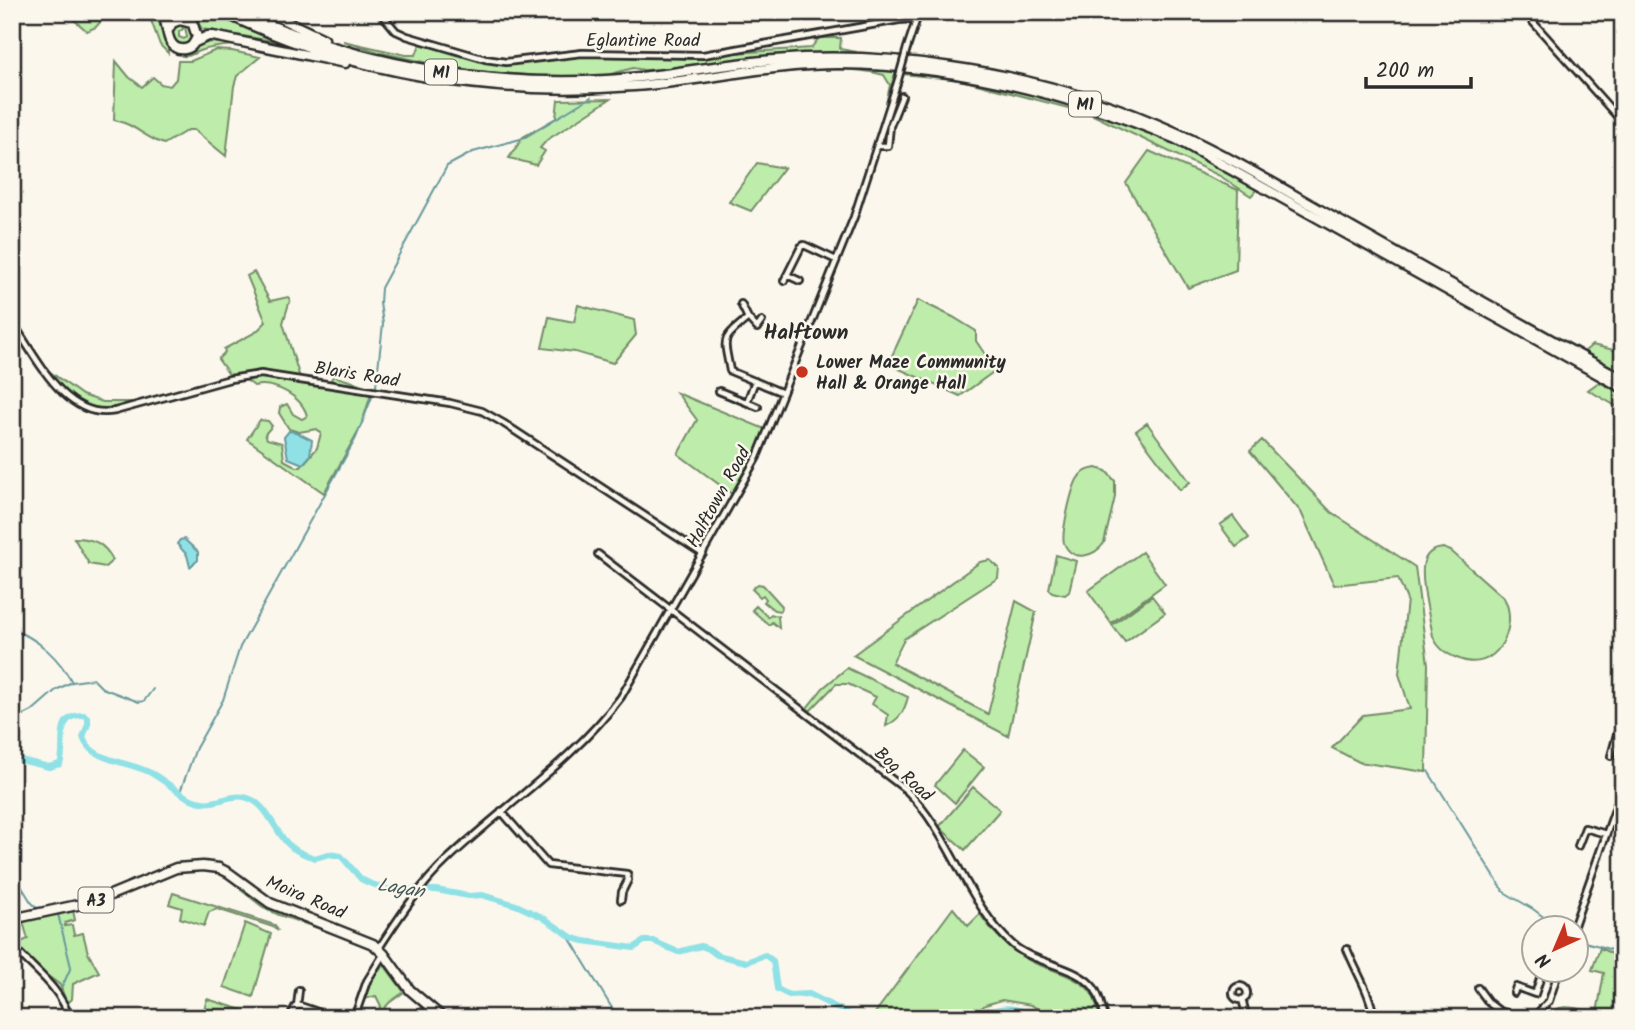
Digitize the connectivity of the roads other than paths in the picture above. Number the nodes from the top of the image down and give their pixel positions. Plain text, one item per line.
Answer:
1 (163, 12) edge
2 (183, 12) edge
3 (189, 12) edge
4 (222, 12) edge
5 (239, 12) edge
6 (267, 12) edge
7 (380, 12) edge
8 (919, 12) edge
9 (1524, 12) edge
10 (916, 19) junction
11 (176, 21) junction
12 (192, 23) junction
13 (168, 31) junction
14 (195, 42) junction
15 (384, 61) junction
16 (372, 65) junction
17 (902, 96) dead end
18 (1623, 123) edge
19 (877, 146) junction
20 (836, 260) junction
21 (800, 281) dead end
22 (741, 304) dead end
23 (748, 318) junction
24 (762, 321) dead end
25 (12, 322) edge
26 (1623, 379) edge
27 (755, 381) junction
28 (1623, 388) edge
29 (719, 391) dead end
30 (783, 393) junction
31 (747, 402) junction
32 (758, 407) dead end
33 (598, 554) dead end
34 (703, 554) junction
35 (671, 609) junction
36 (1622, 695) edge
37 (1623, 707) edge
38 (1618, 734) dead end
39 (1615, 745) junction
40 (1623, 748) edge
41 (1611, 756) dead end
42 (1623, 787) edge
43 (501, 811) junction
44 (1606, 834) junction
45 (1578, 846) dead end
46 (621, 900) dead end
47 (1578, 914) edge
48 (12, 919) edge
49 (12, 946) edge
50 (1347, 949) dead end
51 (381, 951) junction
52 (1538, 984) edge
53 (1555, 984) edge
54 (1481, 988) dead end
55 (299, 990) dead end
56 (1514, 993) dead end
57 (1242, 999) dead end
58 (297, 1006) junction
59 (1499, 1015) edge
60 (1514, 1015) dead end
61 (70, 1018) edge
62 (290, 1018) edge
63 (335, 1018) edge
64 (354, 1018) edge
65 (443, 1018) edge
66 (1105, 1018) edge
67 (1247, 1018) edge
68 (1374, 1018) edge
69 (1385, 1018) edge
70 (1447, 1018) edge
71 (1533, 1018) edge

1 - 13 highway
2 - 11 highway
3 - 12 highway
4 - 16 highway, M1
5 - 15 highway, M1
6 - 15 highway
7 - 10 street, Eglantine Road
8 - 10 street, Halftown Road
9 - 18 street
10 - 19 street, Halftown Road, bridge
11 - 12 highway
11 - 13 highway
12 - 14 highway
13 - 14 highway
14 - 16 highway
15 - 26 highway, M1
16 - 28 highway, M1
17 - 19 street, Halftown Road
19 - 20 street, Halftown Road
20 - 21 street
20 - 30 street, Halftown Road
22 - 23 street
23 - 24 street
23 - 27 street
25 - 34 street, Blaris Road
27 - 30 street
27 - 31 street
29 - 31 street
30 - 34 street, Halftown Road
31 - 32 street
33 - 35 street, Bog Road
34 - 35 street, Halftown Road
35 - 43 street, Halftown Road
35 - 66 street, Bog Road
36 - 37 street
38 - 39 street
39 - 40 street
39 - 41 street
42 - 44 street
43 - 46 street
43 - 51 street, Halftown Road
44 - 45 street
44 - 47 street
48 - 51 highway, Moira Road / A3
49 - 61 street
50 - 68 street
51 - 64 street, Halftown Road
51 - 65 highway, Moira Road / A3
52 - 56 street
53 - 71 street
54 - 59 street
55 - 58 street
57 - 67 street
58 - 62 street
58 - 63 street
59 - 60 street
69 - 70 street

